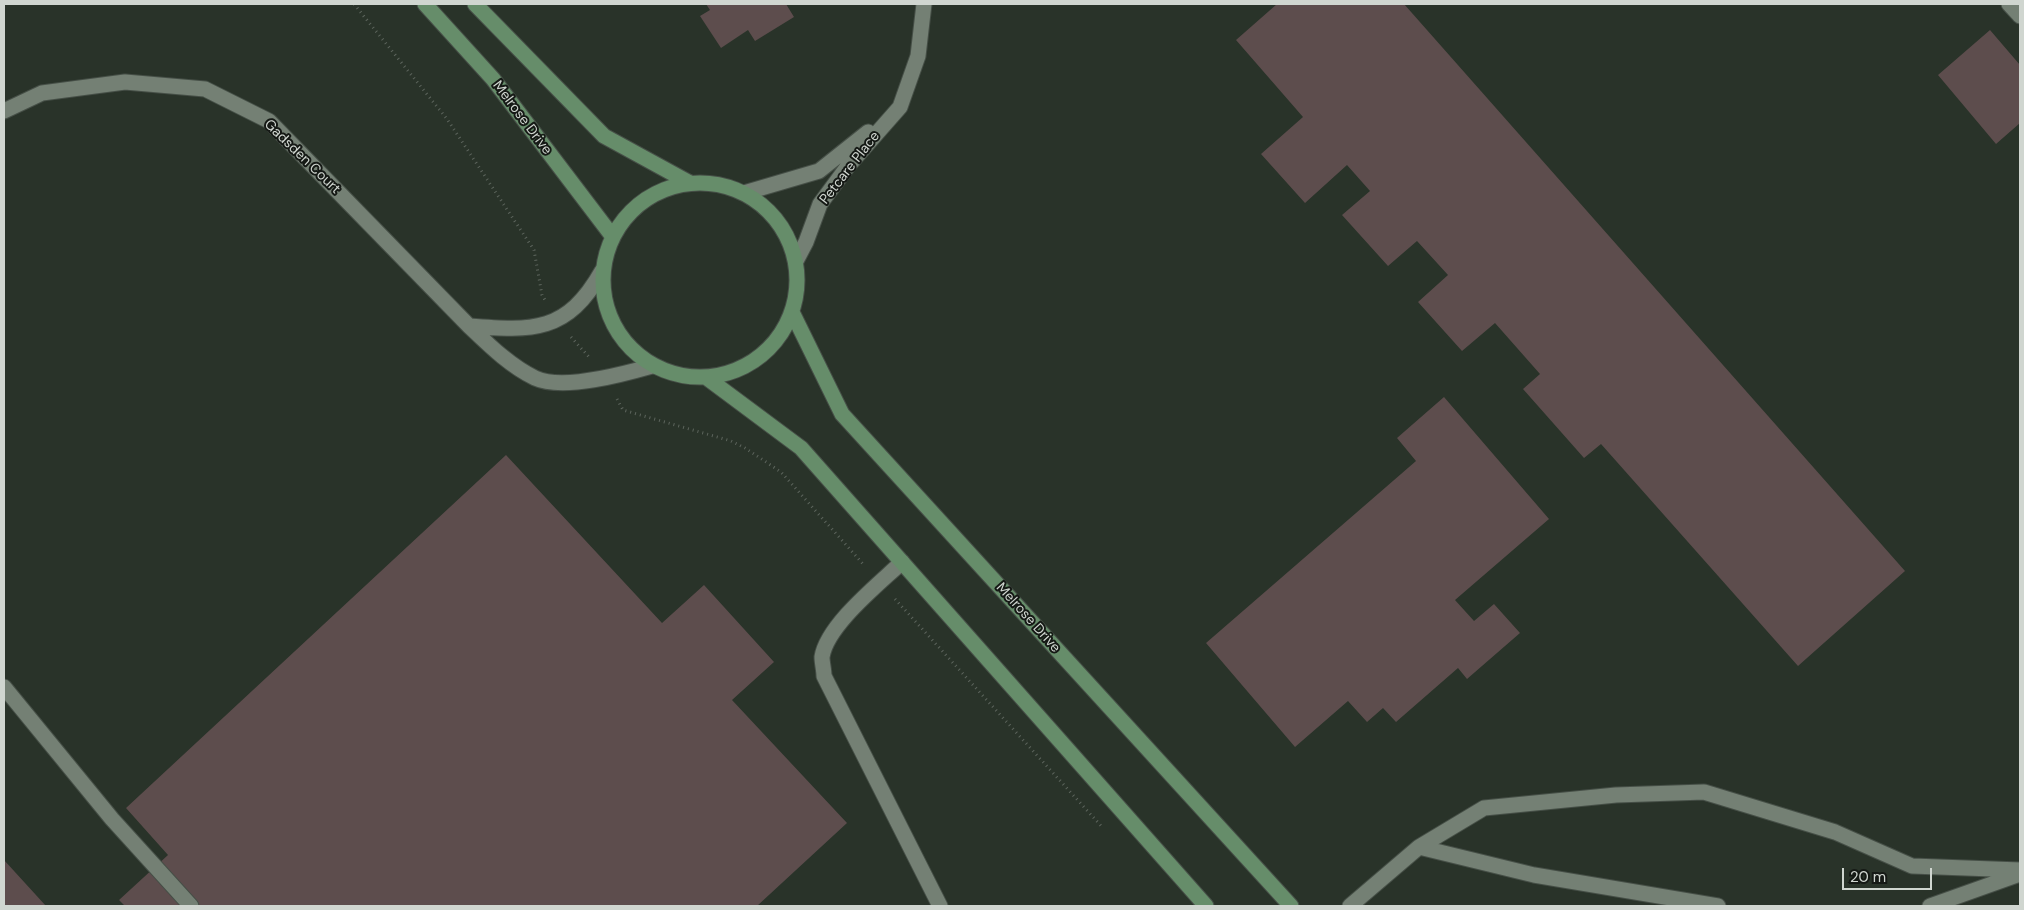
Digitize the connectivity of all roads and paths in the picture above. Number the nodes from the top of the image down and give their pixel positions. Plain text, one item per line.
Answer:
1 (354, 4) edge
2 (425, 4) edge
3 (476, 4) edge
4 (924, 4) edge
5 (2009, 4) edge
6 (2020, 16) edge
7 (900, 107) junction
8 (4, 111) edge
9 (690, 183) junction
10 (744, 193) junction
11 (612, 237) junction
12 (796, 262) junction
13 (602, 271) junction
14 (792, 312) junction
15 (557, 321) junction
16 (469, 326) junction
17 (652, 366) junction
18 (607, 377) junction
19 (707, 378) junction
20 (902, 562) junction
21 (880, 583) junction
22 (4, 686) edge
23 (1107, 833) dead end
24 (1419, 847) junction
25 (2020, 872) edge
26 (191, 906) edge
27 (940, 906) edge
28 (1206, 906) edge
29 (1291, 906) edge
30 (1350, 906) edge
31 (1718, 906) edge
32 (1930, 906) edge

1 - 15 path
2 - 11 main road, Melrose Drive
3 - 9 main road
4 - 7 street, Petcare Place
5 - 6 street
7 - 10 street, Petcare Place
7 - 12 street, Petcare Place
8 - 16 street, Gadsden Court
9 - 10 main road
9 - 11 main road
10 - 12 main road
11 - 13 main road
12 - 14 main road
13 - 15 street
13 - 17 main road
14 - 19 main road
14 - 29 main road, Melrose Drive
15 - 16 street
15 - 18 path
16 - 18 street, Gadsden Court
17 - 18 street, Gadsden Court
17 - 19 main road
18 - 21 path
19 - 20 main road
20 - 21 street
20 - 28 main road
21 - 23 path
21 - 27 street
22 - 26 street
24 - 25 street
24 - 30 street
24 - 31 street
25 - 32 street

